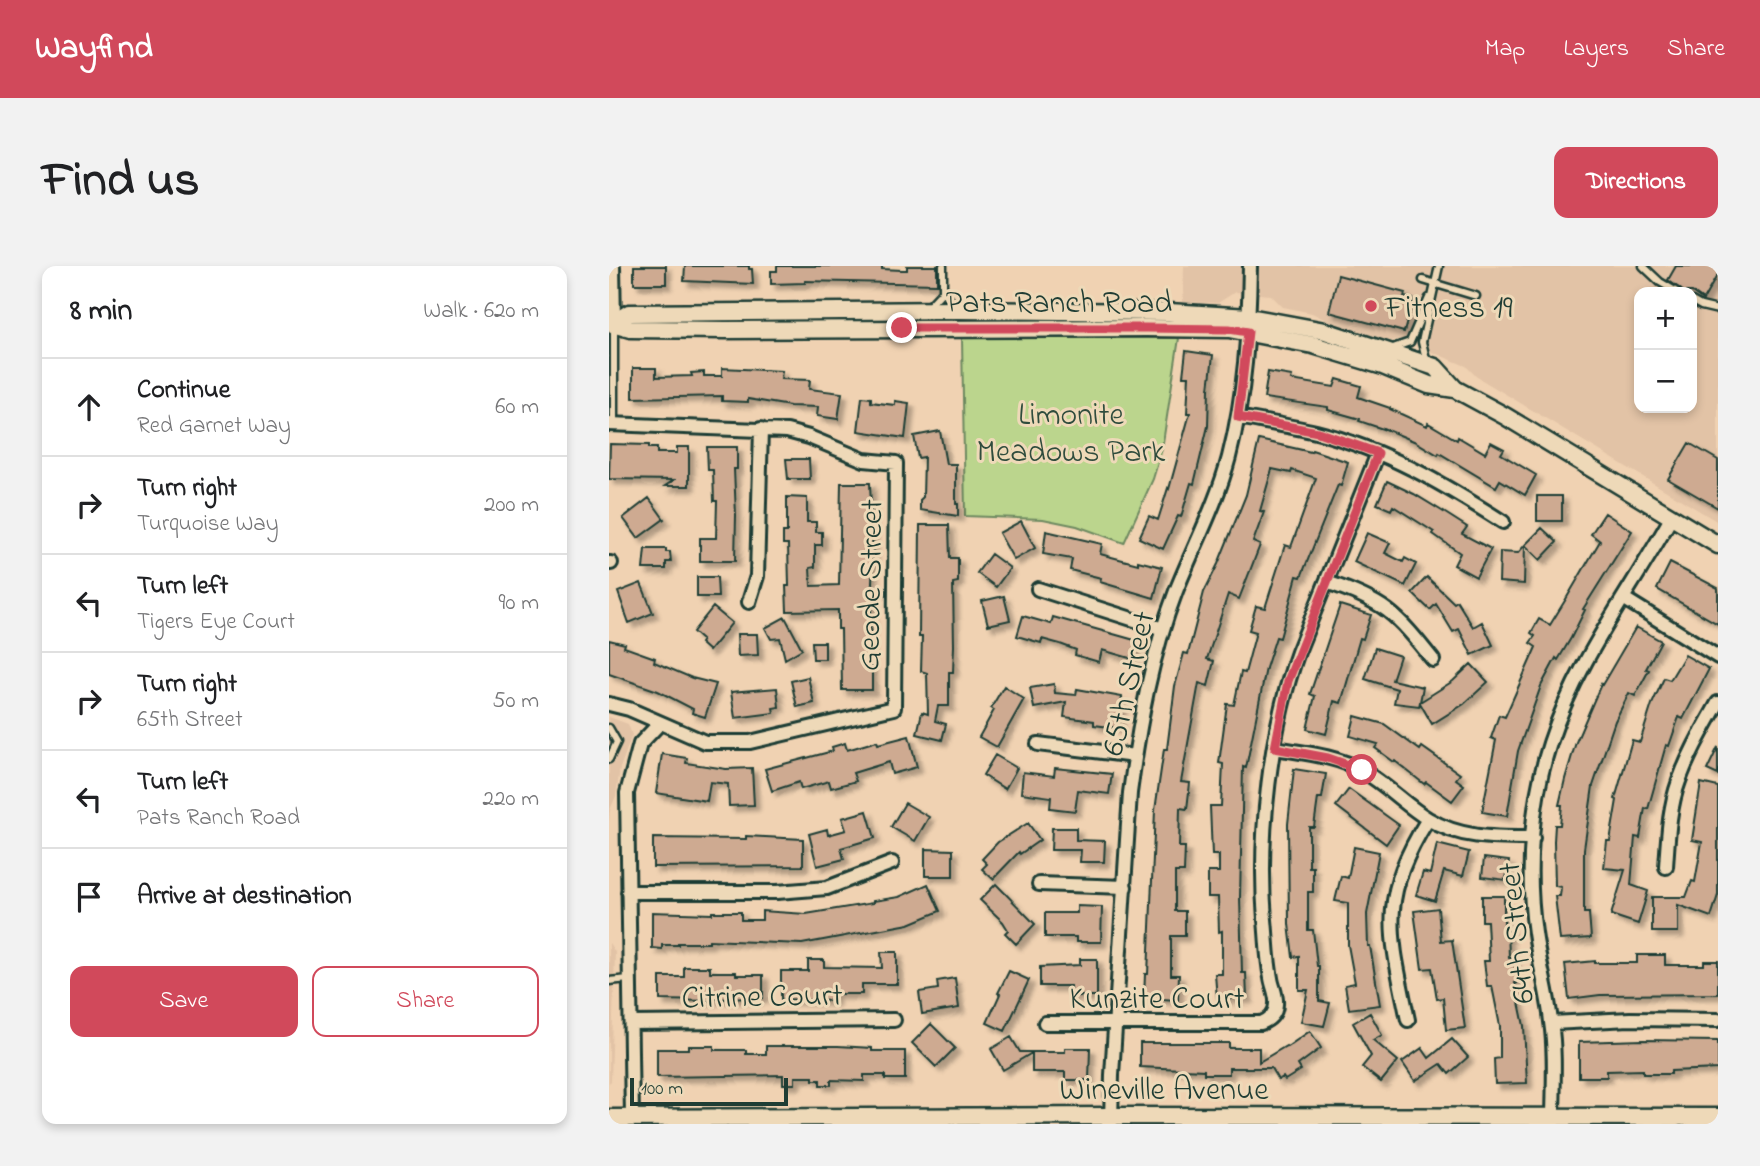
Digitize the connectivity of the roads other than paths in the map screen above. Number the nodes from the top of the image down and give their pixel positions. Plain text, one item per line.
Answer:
1 (613, 266) edge
2 (943, 266) edge
3 (1250, 266) edge
4 (1439, 266) edge
5 (1643, 266) edge
6 (1423, 280) dead end
7 (1436, 284) junction
8 (1668, 287) edge
9 (943, 291) junction
10 (1476, 296) dead end
11 (1697, 304) edge
12 (926, 310) junction
13 (958, 310) junction
14 (1718, 310) edge
15 (611, 323) edge
16 (1249, 325) junction
17 (1387, 351) junction
18 (1427, 364) junction
19 (1455, 389) junction
20 (1238, 417) junction
21 (611, 424) edge
22 (761, 429) junction
23 (1378, 453) junction
24 (1671, 518) junction
25 (1503, 522) dead end
26 (1718, 545) edge
27 (1326, 582) junction
28 (1038, 589) dead end
29 (1623, 598) junction
30 (749, 602) dead end
31 (1163, 629) junction
32 (1718, 657) edge
33 (1433, 660) dead end
34 (1718, 702) edge
35 (609, 704) edge
36 (660, 723) junction
37 (609, 728) edge
38 (613, 742) edge
39 (1038, 744) dead end
40 (1275, 748) junction
41 (1135, 755) junction
42 (609, 758) edge
43 (1428, 819) junction
44 (1533, 838) junction
45 (892, 863) dead end
46 (1666, 867) dead end
47 (1039, 884) dead end
48 (1125, 887) junction
49 (628, 892) junction
50 (629, 979) junction
51 (609, 981) edge
52 (894, 1020) dead end
53 (1408, 1020) dead end
54 (1718, 1020) edge
55 (631, 1023) junction
56 (1045, 1023) dead end
57 (1116, 1023) junction
58 (1552, 1023) junction
59 (609, 1118) edge
60 (1711, 1119) edge
61 (637, 1120) edge
62 (1037, 1120) edge
63 (1111, 1120) edge
64 (1288, 1120) edge
65 (1553, 1120) edge

1 - 15 street
2 - 9 lane
3 - 16 street, 65th Street
4 - 7 lane
5 - 8 lane
6 - 7 lane
7 - 10 lane
7 - 17 lane
7 - 18 lane
9 - 12 lane
9 - 13 lane
11 - 14 lane
12 - 13 street, Pats Ranch Road
12 - 15 street, Pats Ranch Road
13 - 16 street, Pats Ranch Road
15 - 16 street, Pats Ranch Road
15 - 21 lane
16 - 17 street, Pats Ranch Road
16 - 19 street, Pats Ranch Road
16 - 20 street, 65th Street
17 - 18 street, Pats Ranch Road
18 - 19 street, Pats Ranch Road
19 - 24 street, Pats Ranch Road
20 - 23 street
20 - 31 street, 65th Street
21 - 22 street
22 - 30 street
22 - 36 street, Geode Street
23 - 25 street
23 - 27 street
24 - 26 street, Pats Ranch Road
24 - 29 street, 64th Street
27 - 33 street
27 - 40 street
28 - 31 street
29 - 32 street
29 - 44 street, 64th Street
31 - 41 street, 65th Street
34 - 46 street
35 - 36 street
36 - 49 street
37 - 38 lane
38 - 42 lane
39 - 41 street
40 - 43 street
40 - 57 street, Kunzite Court
41 - 48 street, 65th Street
43 - 44 street
43 - 53 street
44 - 58 street, 64th Street
45 - 49 street
47 - 48 street
48 - 57 street, 65th Street
49 - 50 street
50 - 51 lane
50 - 55 street
52 - 55 street, Citrine Court
54 - 58 street
55 - 61 street
56 - 57 street, Kunzite Court
57 - 63 street, 65th Street
58 - 65 street, 64th Street
59 - 61 street, Wineville Avenue
60 - 65 street, Wineville Avenue
61 - 62 street, Wineville Avenue
62 - 63 street, Wineville Avenue
63 - 64 street, Wineville Avenue
64 - 65 street, Wineville Avenue

